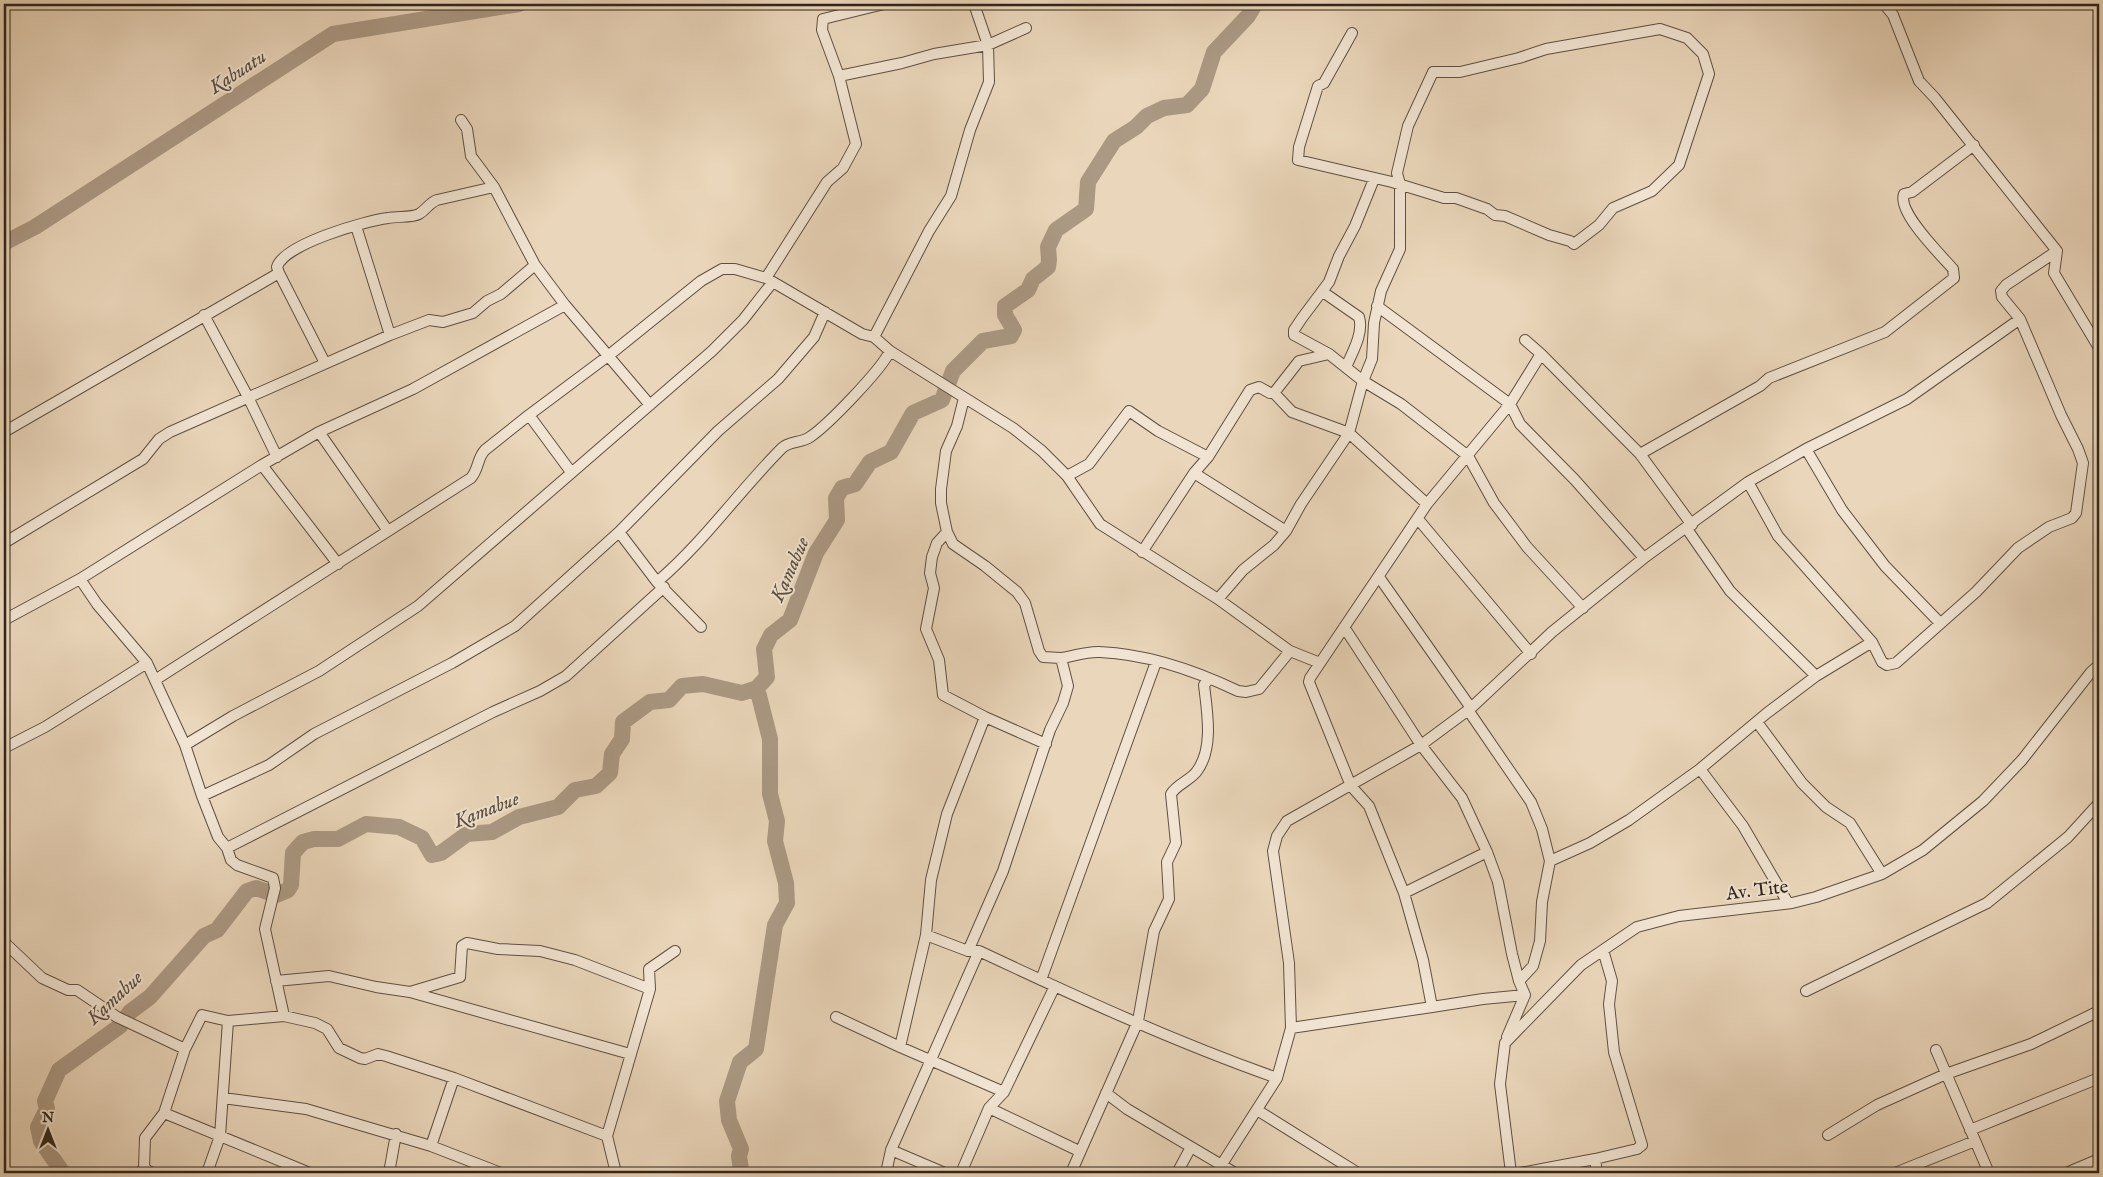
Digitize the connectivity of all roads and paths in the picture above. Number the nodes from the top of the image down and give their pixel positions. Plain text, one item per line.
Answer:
1 (884, 4) edge
2 (974, 4) edge
3 (1884, 4) edge
4 (1026, 28) dead end
5 (1352, 32) dead end
6 (988, 45) junction
7 (839, 76) junction
8 (461, 120) dead end
9 (1974, 145) junction
10 (1374, 179) junction
11 (1400, 184) junction
12 (494, 187) junction
13 (356, 226) junction
14 (2057, 251) junction
15 (535, 265) junction
16 (279, 274) junction
17 (769, 280) junction
18 (1323, 292) junction
19 (565, 305) junction
20 (1377, 306) junction
21 (825, 312) junction
22 (204, 315) junction
23 (2020, 319) junction
24 (390, 335) junction
25 (874, 337) junction
26 (1525, 340) dead end
27 (2099, 348) edge
28 (890, 351) junction
29 (1328, 354) junction
30 (1541, 354) junction
31 (608, 356) junction
32 (325, 363) junction
33 (1346, 367) junction
34 (1363, 382) junction
35 (1274, 393) junction
36 (248, 396) junction
37 (964, 398) junction
38 (1510, 404) junction
39 (650, 405) junction
40 (529, 415) junction
41 (4, 432) edge
42 (319, 432) junction
43 (1349, 433) junction
44 (1806, 449) junction
45 (1640, 454) junction
46 (1468, 456) junction
47 (277, 457) junction
48 (1208, 457) junction
49 (262, 465) junction
50 (571, 472) junction
51 (1194, 473) junction
52 (1067, 476) junction
53 (1748, 482) junction
54 (1427, 504) junction
55 (1418, 519) junction
56 (1689, 527) junction
57 (388, 531) junction
58 (1286, 531) junction
59 (619, 532) junction
60 (947, 532) junction
61 (4, 543) edge
62 (1142, 552) junction
63 (1644, 558) junction
64 (338, 564) junction
65 (1379, 577) junction
66 (80, 579) junction
67 (661, 584) junction
68 (1218, 599) junction
69 (1582, 608) junction
70 (4, 620) edge
71 (1940, 623) junction
72 (1344, 626) junction
73 (700, 627) dead end
74 (1872, 642) junction
75 (1290, 651) junction
76 (1531, 654) junction
77 (1062, 658) junction
78 (1156, 662) junction
79 (147, 664) junction
80 (1320, 664) junction
81 (2099, 665) edge
82 (1816, 676) junction
83 (1209, 679) junction
84 (155, 680) junction
85 (1470, 709) junction
86 (985, 717) junction
87 (1756, 722) junction
88 (1046, 744) junction
89 (185, 745) junction
90 (1421, 745) junction
91 (4, 748) edge
92 (1700, 769) junction
93 (1351, 786) junction
94 (202, 796) junction
95 (2099, 803) edge
96 (226, 848) junction
97 (1487, 852) junction
98 (1550, 861) junction
99 (1882, 874) junction
100 (1404, 893) junction
101 (1788, 903) junction
102 (926, 935) junction
103 (4, 942) edge
104 (1603, 950) junction
105 (675, 951) dead end
106 (968, 951) junction
107 (979, 951) junction
108 (1041, 980) junction
109 (276, 981) junction
110 (1519, 981) junction
111 (650, 988) junction
112 (1054, 988) junction
113 (1806, 991) dead end
114 (410, 992) junction
115 (1525, 995) junction
116 (1432, 1007) junction
117 (2099, 1011) edge
118 (284, 1016) junction
119 (836, 1017) dead end
120 (228, 1021) junction
121 (1138, 1022) junction
122 (1290, 1028) junction
123 (1504, 1043) junction
124 (900, 1047) junction
125 (185, 1049) junction
126 (1936, 1050) dead end
127 (630, 1054) junction
128 (930, 1059) junction
129 (1946, 1074) junction
130 (454, 1078) junction
131 (1277, 1078) junction
132 (2099, 1078) edge
133 (1004, 1092) junction
134 (1106, 1093) junction
135 (223, 1098) junction
136 (989, 1108) junction
137 (1257, 1110) junction
138 (164, 1113) junction
139 (1970, 1130) junction
140 (396, 1134) junction
141 (1828, 1135) dead end
142 (220, 1136) junction
143 (607, 1136) junction
144 (1975, 1141) junction
145 (431, 1146) junction
146 (1191, 1147) junction
147 (891, 1150) junction
148 (1079, 1151) junction
149 (1594, 1159) junction
150 (2099, 1159) edge
151 (1222, 1164) junction
152 (145, 1171) edge
153 (207, 1173) edge
154 (310, 1173) edge
155 (390, 1173) edge
156 (501, 1173) edge
157 (616, 1173) edge
158 (886, 1173) edge
159 (945, 1173) edge
160 (962, 1173) edge
161 (1071, 1173) edge
162 (1177, 1173) edge
163 (1235, 1173) edge
164 (1358, 1173) edge
165 (1511, 1173) edge
166 (1520, 1173) edge
167 (1596, 1173) edge
168 (1895, 1173) edge
169 (1989, 1173) edge
170 (2066, 1173) edge

1 - 7 street
2 - 6 street
3 - 9 street
4 - 6 street
5 - 10 street
6 - 7 street
6 - 25 street
7 - 17 street
8 - 12 street
9 - 14 street
9 - 45 street
10 - 11 street
10 - 18 street
11 - 11 street
11 - 20 street
12 - 13 street
12 - 15 street
13 - 16 street
13 - 24 street
14 - 23 street
14 - 27 street
15 - 19 street
15 - 24 street
16 - 22 street
16 - 32 street
17 - 21 street
17 - 31 street
17 - 39 street
18 - 29 street
18 - 33 street
19 - 31 street
19 - 42 street
20 - 34 street
20 - 38 street
21 - 25 street
21 - 59 street
22 - 36 street
22 - 41 street
23 - 44 street
23 - 71 street
24 - 32 street
25 - 28 street
26 - 30 street
28 - 37 street
28 - 67 street
29 - 33 street
29 - 35 street
30 - 38 street
30 - 45 street
31 - 39 street
31 - 40 street
32 - 36 street
33 - 34 street
34 - 43 street
34 - 46 street
35 - 43 street
35 - 48 street
36 - 47 street
36 - 61 street
37 - 52 street
37 - 60 street
38 - 46 street
38 - 63 street
39 - 50 street
40 - 50 street
40 - 57 street
42 - 47 street
42 - 57 street
43 - 54 street
43 - 58 street
44 - 53 street
44 - 71 street
45 - 56 street
46 - 54 street
46 - 69 street
47 - 49 street
48 - 51 street
48 - 52 street
49 - 64 street
49 - 66 street
50 - 89 street
51 - 58 street
51 - 62 street
52 - 62 street
53 - 56 street
53 - 74 street
54 - 55 street
55 - 65 street
55 - 76 street
56 - 63 street
56 - 82 street
57 - 64 street
58 - 68 street
59 - 67 street
59 - 94 street
60 - 77 street
60 - 86 street
62 - 68 street
63 - 69 street
64 - 84 street
65 - 72 street
65 - 85 street
66 - 70 street
66 - 79 street
67 - 73 street
67 - 96 street
68 - 75 street
69 - 76 street
71 - 74 street
72 - 80 street
72 - 90 street
74 - 82 street
75 - 80 street
75 - 83 street
76 - 85 street
77 - 78 street
77 - 88 street
78 - 83 street
78 - 108 street
79 - 84 street
79 - 91 street
80 - 93 street
81 - 99 street, Av. Tite
82 - 87 street
83 - 121 street
84 - 89 street
85 - 90 street
85 - 98 street
86 - 88 street
86 - 102 street
87 - 92 street
87 - 99 street
88 - 106 street
89 - 94 street
90 - 93 street
90 - 97 street
92 - 98 street
92 - 101 street
93 - 100 street
93 - 122 street
94 - 96 street
95 - 113 street
96 - 109 street
97 - 100 street
97 - 110 street
98 - 110 street
99 - 101 street, Av. Tite
100 - 116 street
101 - 104 street, Av. Tite
102 - 106 street
102 - 124 street
103 - 125 street
104 - 123 street, Av. Tite
104 - 149 street
105 - 111 street
106 - 107 street
107 - 108 street
107 - 128 street
108 - 112 street
109 - 114 street
109 - 118 street
110 - 115 street
111 - 114 street
111 - 127 street
112 - 121 street
112 - 133 street
114 - 127 street
115 - 116 street
115 - 123 street
116 - 122 street
117 - 129 street
118 - 120 street
118 - 130 street
119 - 124 street
120 - 125 street
120 - 135 street
121 - 131 street
121 - 134 street
122 - 131 street
123 - 165 street
124 - 128 street
125 - 138 street
126 - 129 street
127 - 143 street
128 - 133 street
128 - 147 street
129 - 139 street
129 - 141 street
130 - 143 street
130 - 145 street
131 - 137 street
132 - 139 street
133 - 136 street
134 - 146 street
134 - 148 street
135 - 140 street
135 - 142 street
136 - 148 street
136 - 160 street
137 - 151 street
137 - 164 street
138 - 142 street
138 - 152 street
139 - 144 street
140 - 145 street
140 - 155 street
142 - 153 street
142 - 154 street
143 - 157 street
144 - 168 street
144 - 169 street
145 - 156 street
146 - 151 street
146 - 162 street
147 - 158 street
147 - 159 street
148 - 161 street
149 - 166 street
149 - 167 street
150 - 170 street
151 - 163 street

